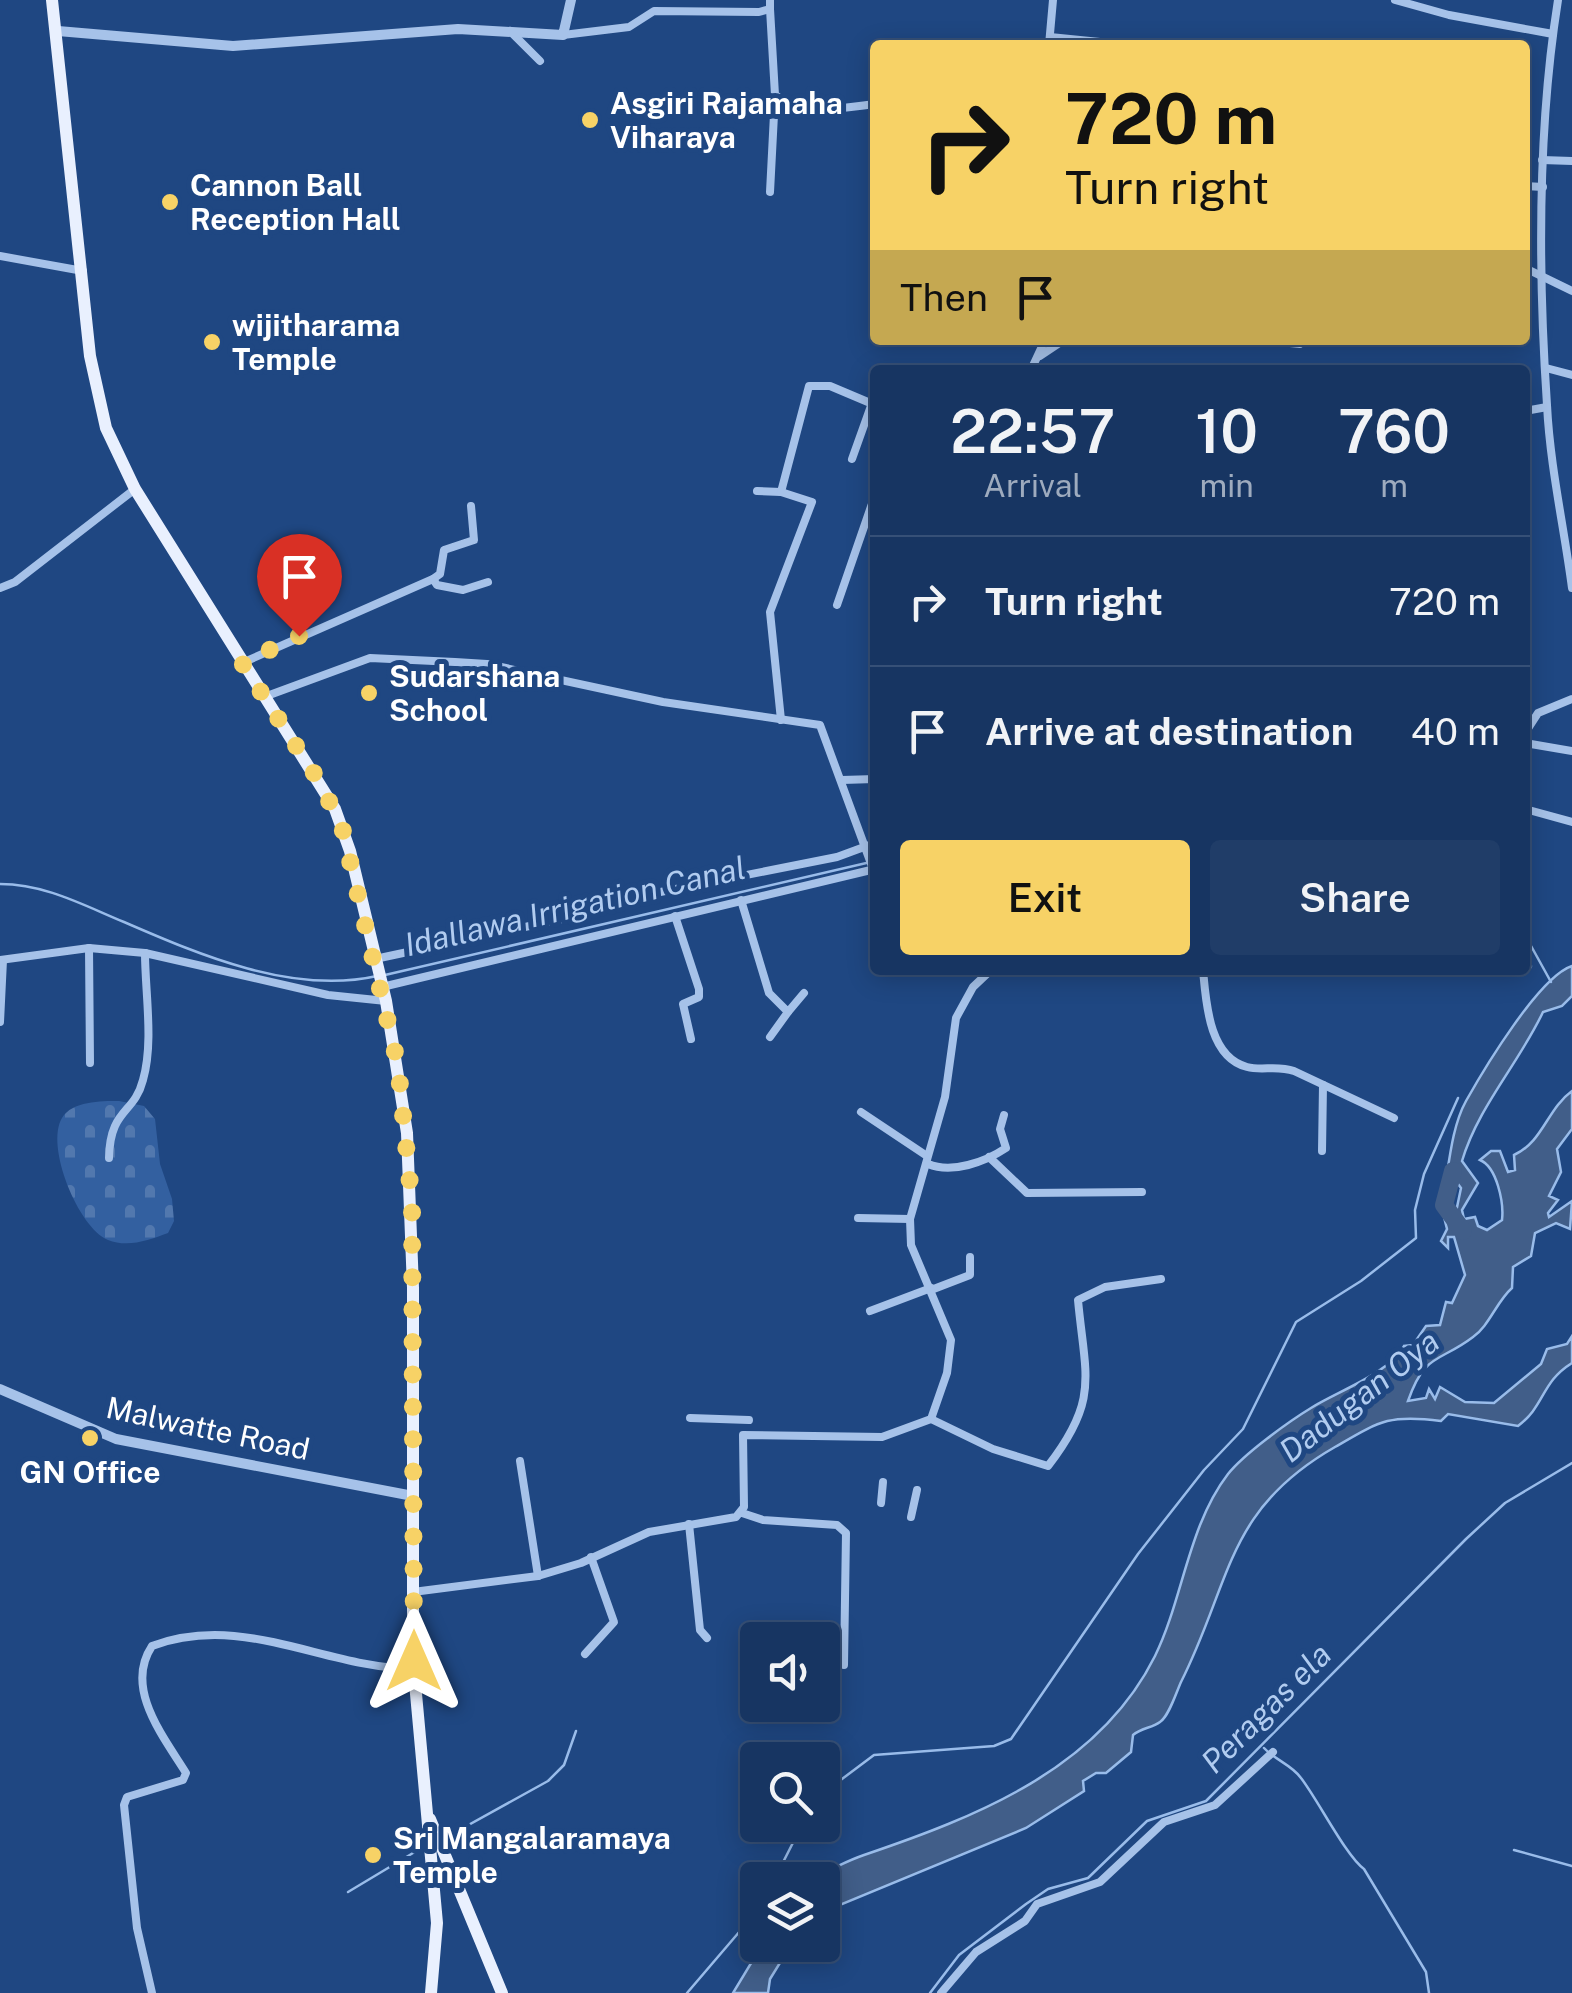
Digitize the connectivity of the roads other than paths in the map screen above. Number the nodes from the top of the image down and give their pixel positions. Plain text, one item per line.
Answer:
1 (52, 0) edge
2 (571, 0) edge
3 (780, 0) edge
4 (1053, 0) edge
5 (1395, 0) edge
6 (1558, 0) edge
7 (770, 5) edge
8 (58, 31) junction
9 (510, 31) junction
10 (563, 34) junction
11 (1553, 34) junction
12 (1049, 40) edge
13 (540, 61) dead end
14 (775, 94) junction
15 (870, 105) edge
16 (1542, 160) junction
17 (1572, 161) edge
18 (1530, 186) edge
19 (1543, 187) junction
20 (770, 192) dead end
21 (0, 256) edge
22 (83, 271) junction
23 (1530, 271) edge
24 (1545, 280) junction
25 (1572, 291) edge
26 (1043, 345) edge
27 (1056, 345) edge
28 (1040, 356) junction
29 (1034, 365) edge
30 (1546, 368) junction
31 (1572, 376) edge
32 (854, 388) dead end
33 (870, 403) edge
34 (1546, 407) junction
35 (1530, 411) edge
36 (852, 460) dead end
37 (135, 489) junction
38 (757, 491) dead end
39 (781, 492) junction
40 (471, 506) dead end
41 (870, 508) edge
42 (1569, 546) edge
43 (433, 579) junction
44 (488, 582) dead end
45 (0, 588) edge
46 (1572, 588) edge
47 (837, 604) dead end
48 (242, 663) junction
49 (264, 697) junction
50 (1572, 699) edge
51 (781, 720) junction
52 (1530, 725) edge
53 (1530, 744) edge
54 (1572, 751) edge
55 (870, 778) edge
56 (842, 780) junction
57 (1530, 810) edge
58 (1572, 822) edge
59 (870, 843) edge
60 (870, 865) edge
61 (741, 900) junction
62 (675, 916) junction
63 (89, 948) junction
64 (145, 952) junction
65 (375, 959) junction
66 (2, 960) edge
67 (986, 975) edge
68 (1204, 975) edge
69 (804, 993) dead end
70 (384, 994) junction
71 (788, 1012) junction
72 (0, 1022) edge
73 (770, 1037) dead end
74 (690, 1038) dead end
75 (90, 1063) dead end
76 (1323, 1085) junction
77 (860, 1112) dead end
78 (1004, 1116) dead end
79 (1394, 1118) dead end
80 (1322, 1151) dead end
81 (110, 1158) dead end
82 (988, 1158) junction
83 (928, 1160) junction
84 (975, 1163) junction
85 (979, 1176) dead end
86 (1142, 1192) dead end
87 (858, 1218) dead end
88 (910, 1219) junction
89 (970, 1257) dead end
90 (1161, 1279) dead end
91 (931, 1289) junction
92 (870, 1311) dead end
93 (1100, 1338) dead end
94 (1087, 1342) junction
95 (0, 1390) edge
96 (690, 1418) dead end
97 (931, 1419) junction
98 (749, 1420) dead end
99 (520, 1461) dead end
100 (884, 1482) dead end
101 (917, 1490) dead end
102 (413, 1496) junction
103 (880, 1503) dead end
104 (742, 1513) junction
105 (911, 1518) dead end
106 (689, 1524) junction
107 (591, 1557) junction
108 (538, 1576) junction
109 (413, 1592) junction
110 (707, 1638) dead end
111 (585, 1654) dead end
112 (844, 1666) dead end
113 (414, 1670) junction
114 (1274, 1752) dead end
115 (425, 1807) junction
116 (152, 1993) edge
117 (434, 1993) edge
118 (502, 1993) edge
119 (941, 1993) edge

1 - 8 main road
2 - 10 street
3 - 7 street
4 - 12 street
5 - 11 street
6 - 11 street
7 - 10 street
7 - 14 street
8 - 9 street
8 - 22 main road
9 - 10 street
9 - 13 street
11 - 16 street
14 - 15 street
14 - 20 street
16 - 17 street
16 - 19 street
18 - 19 street
19 - 24 street
21 - 22 street
22 - 37 main road
23 - 24 street
24 - 25 street
24 - 30 street
26 - 28 street
27 - 28 street
28 - 29 street
30 - 31 street
30 - 34 street
32 - 33 street
33 - 36 street
33 - 39 street
34 - 35 street
34 - 42 street
37 - 45 street
37 - 48 main road
38 - 39 street
39 - 51 street
40 - 43 street
41 - 47 street
42 - 46 street
43 - 44 street
43 - 48 street
48 - 49 main road
49 - 51 street
49 - 65 main road
50 - 52 street
51 - 56 street
53 - 54 street
55 - 56 street
56 - 59 street
57 - 58 street
59 - 65 street
60 - 61 street
61 - 62 street
61 - 71 street
62 - 70 street
62 - 74 street
63 - 64 street
63 - 66 street
63 - 75 street
64 - 70 street
64 - 81 street
65 - 70 main road
66 - 72 street
67 - 83 street
68 - 76 street
69 - 71 street
70 - 102 main road
71 - 73 street
76 - 79 street
76 - 80 street
77 - 83 street
78 - 82 street
82 - 84 street
82 - 86 street
83 - 84 street
83 - 88 street
84 - 85 street
87 - 88 street
88 - 91 street
89 - 91 street
90 - 94 street
91 - 92 street
91 - 97 street
93 - 94 street
94 - 97 street
95 - 102 street, Malwatte Road
96 - 98 street
97 - 104 street
99 - 108 street
100 - 103 street
101 - 105 street
102 - 109 main road
104 - 106 street
104 - 112 street
106 - 107 street
106 - 110 street
107 - 108 street
107 - 111 street
108 - 109 street
109 - 113 main road
113 - 115 main road
113 - 116 street
114 - 119 street
115 - 117 main road
115 - 118 main road

